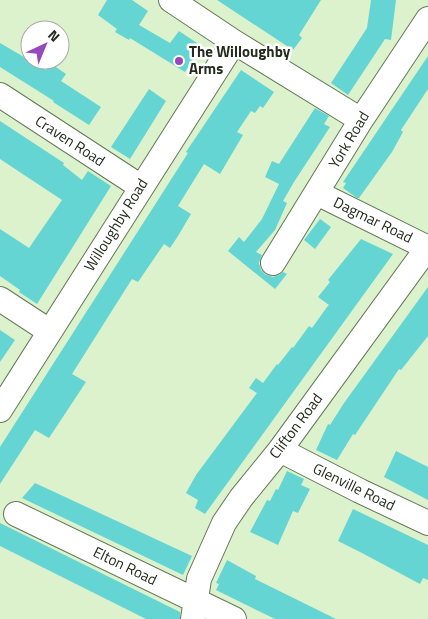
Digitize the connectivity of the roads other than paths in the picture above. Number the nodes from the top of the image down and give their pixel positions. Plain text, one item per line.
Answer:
1 (171, 0) edge
2 (428, 19) edge
3 (234, 42) junction
4 (0, 95) edge
5 (361, 120) junction
6 (141, 187) junction
7 (317, 193) junction
8 (428, 247) edge
9 (273, 263) dead end
10 (0, 299) edge
11 (49, 331) junction
12 (0, 410) edge
13 (280, 450) junction
14 (16, 514) dead end
15 (428, 523) edge
16 (195, 610) edge
17 (234, 619) edge

1 - 3 street
2 - 5 street, York Road
3 - 5 street
3 - 6 street, Willoughby Road
4 - 6 street, Craven Road
5 - 7 street, York Road
6 - 11 street, Willoughby Road
7 - 8 street, Dagmar Road
7 - 9 street, York Road
8 - 13 street, Clifton Road
10 - 11 street
11 - 12 street, Willoughby Road
13 - 15 street, Glenville Road
13 - 16 street, Clifton Road
14 - 16 street, Elton Road
16 - 17 street, Elton Road

